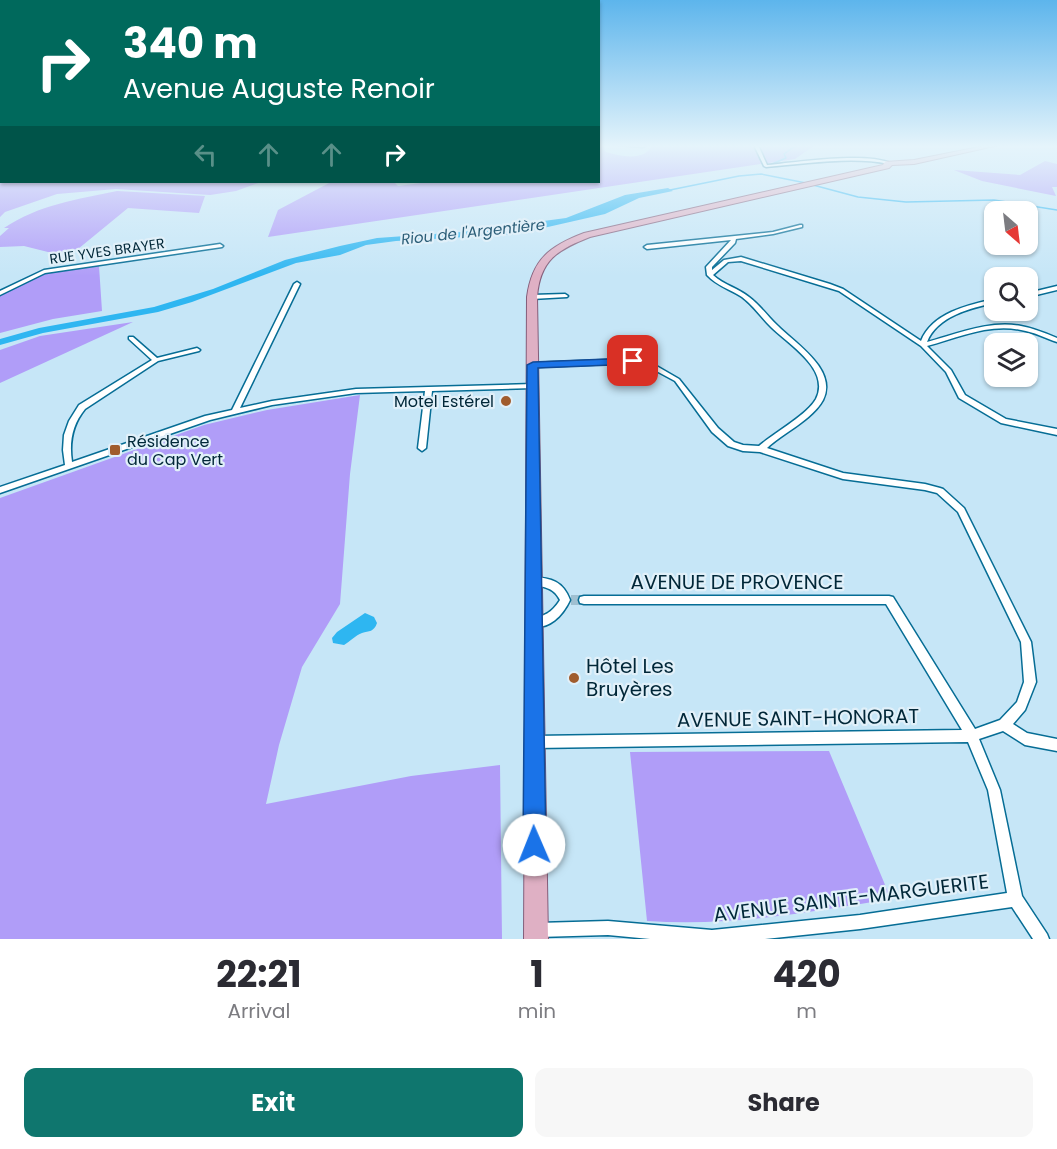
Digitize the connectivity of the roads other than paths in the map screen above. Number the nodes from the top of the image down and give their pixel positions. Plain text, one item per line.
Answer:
1 (790, 189) edge
2 (800, 226) dead end
3 (734, 238) junction
4 (220, 246) dead end
5 (647, 247) dead end
6 (710, 275) junction
7 (297, 284) dead end
8 (1057, 288) edge
9 (0, 293) edge
10 (1038, 293) edge
11 (565, 296) dead end
12 (532, 297) junction
13 (984, 304) edge
14 (131, 338) dead end
15 (1057, 340) edge
16 (923, 345) junction
17 (196, 350) dead end
18 (156, 360) junction
19 (533, 365) junction
20 (533, 386) junction
21 (429, 387) junction
22 (235, 411) junction
23 (1057, 432) edge
24 (422, 448) dead end
25 (761, 449) junction
26 (69, 466) junction
27 (0, 490) edge
28 (532, 581) junction
29 (584, 600) tunnel mouth
30 (534, 623) junction
31 (1004, 725) junction
32 (972, 736) junction
33 (534, 742) junction
34 (1057, 745) edge
35 (1016, 899) junction
36 (538, 936) edge
37 (713, 938) edge
38 (1042, 939) edge

1 - 12 main road
2 - 3 street
3 - 5 street
3 - 6 street
4 - 9 street, RUE YVES BRAYER
6 - 16 street
6 - 25 street
7 - 22 street
8 - 10 street
11 - 12 street
12 - 19 main road
13 - 16 street
14 - 18 street
15 - 16 street
16 - 23 street
17 - 18 street
18 - 26 street
19 - 20 main road
19 - 25 street
20 - 21 street
20 - 28 main road
21 - 22 street
21 - 24 street
22 - 26 street
25 - 31 street
26 - 27 street
28 - 30 main road
28 - 30 street
29 - 32 street, AVENUE DE PROVENCE
30 - 33 main road
31 - 32 street, AVENUE SAINT-HONORAT
31 - 34 street
32 - 33 street, AVENUE SAINT-HONORAT
32 - 35 street
33 - 36 main road
35 - 37 street, AVENUE SAINTE-MARGUERITE
35 - 38 street
36 - 37 street, AVENUE SAINTE-MARGUERITE

